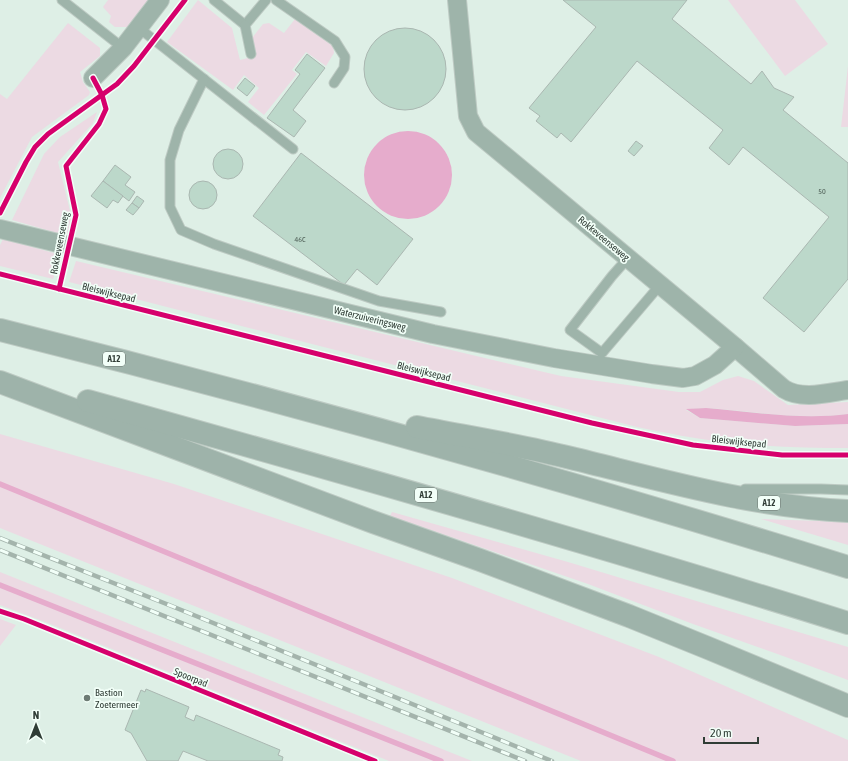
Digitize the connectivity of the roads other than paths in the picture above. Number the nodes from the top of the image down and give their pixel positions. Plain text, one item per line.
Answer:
1 (62, 0) edge
2 (160, 0) edge
3 (214, 0) edge
4 (266, 0) edge
5 (276, 0) edge
6 (457, 0) edge
7 (245, 25) junction
8 (139, 28) junction
9 (123, 48) junction
10 (251, 54) dead end
11 (93, 78) dead end
12 (204, 79) junction
13 (334, 83) dead end
14 (293, 149) dead end
15 (0, 229) edge
16 (628, 258) junction
17 (660, 285) junction
18 (441, 312) dead end
19 (0, 330) edge
20 (735, 347) junction
21 (0, 378) edge
22 (0, 382) edge
23 (227, 389) junction
24 (848, 390) edge
25 (703, 490) junction
26 (848, 490) edge
27 (848, 511) edge
28 (848, 567) edge
29 (848, 623) edge
30 (848, 706) edge

1 - 9 lane
2 - 8 street
3 - 7 lane
4 - 7 lane
5 - 13 lane
6 - 16 street, Rokkeveenseweg
7 - 10 lane
8 - 9 street
8 - 12 lane
9 - 11 street
12 - 14 lane
12 - 18 lane
15 - 20 street, Waterzuiveringsweg
16 - 17 street, Rokkeveenseweg
16 - 17 lane
17 - 20 street, Rokkeveenseweg
19 - 23 highway, A12
20 - 24 street, Rokkeveenseweg
21 - 29 highway, A12
22 - 30 highway
23 - 25 highway, A12
23 - 28 highway, A12
25 - 26 lane, A12
25 - 27 highway, A12

